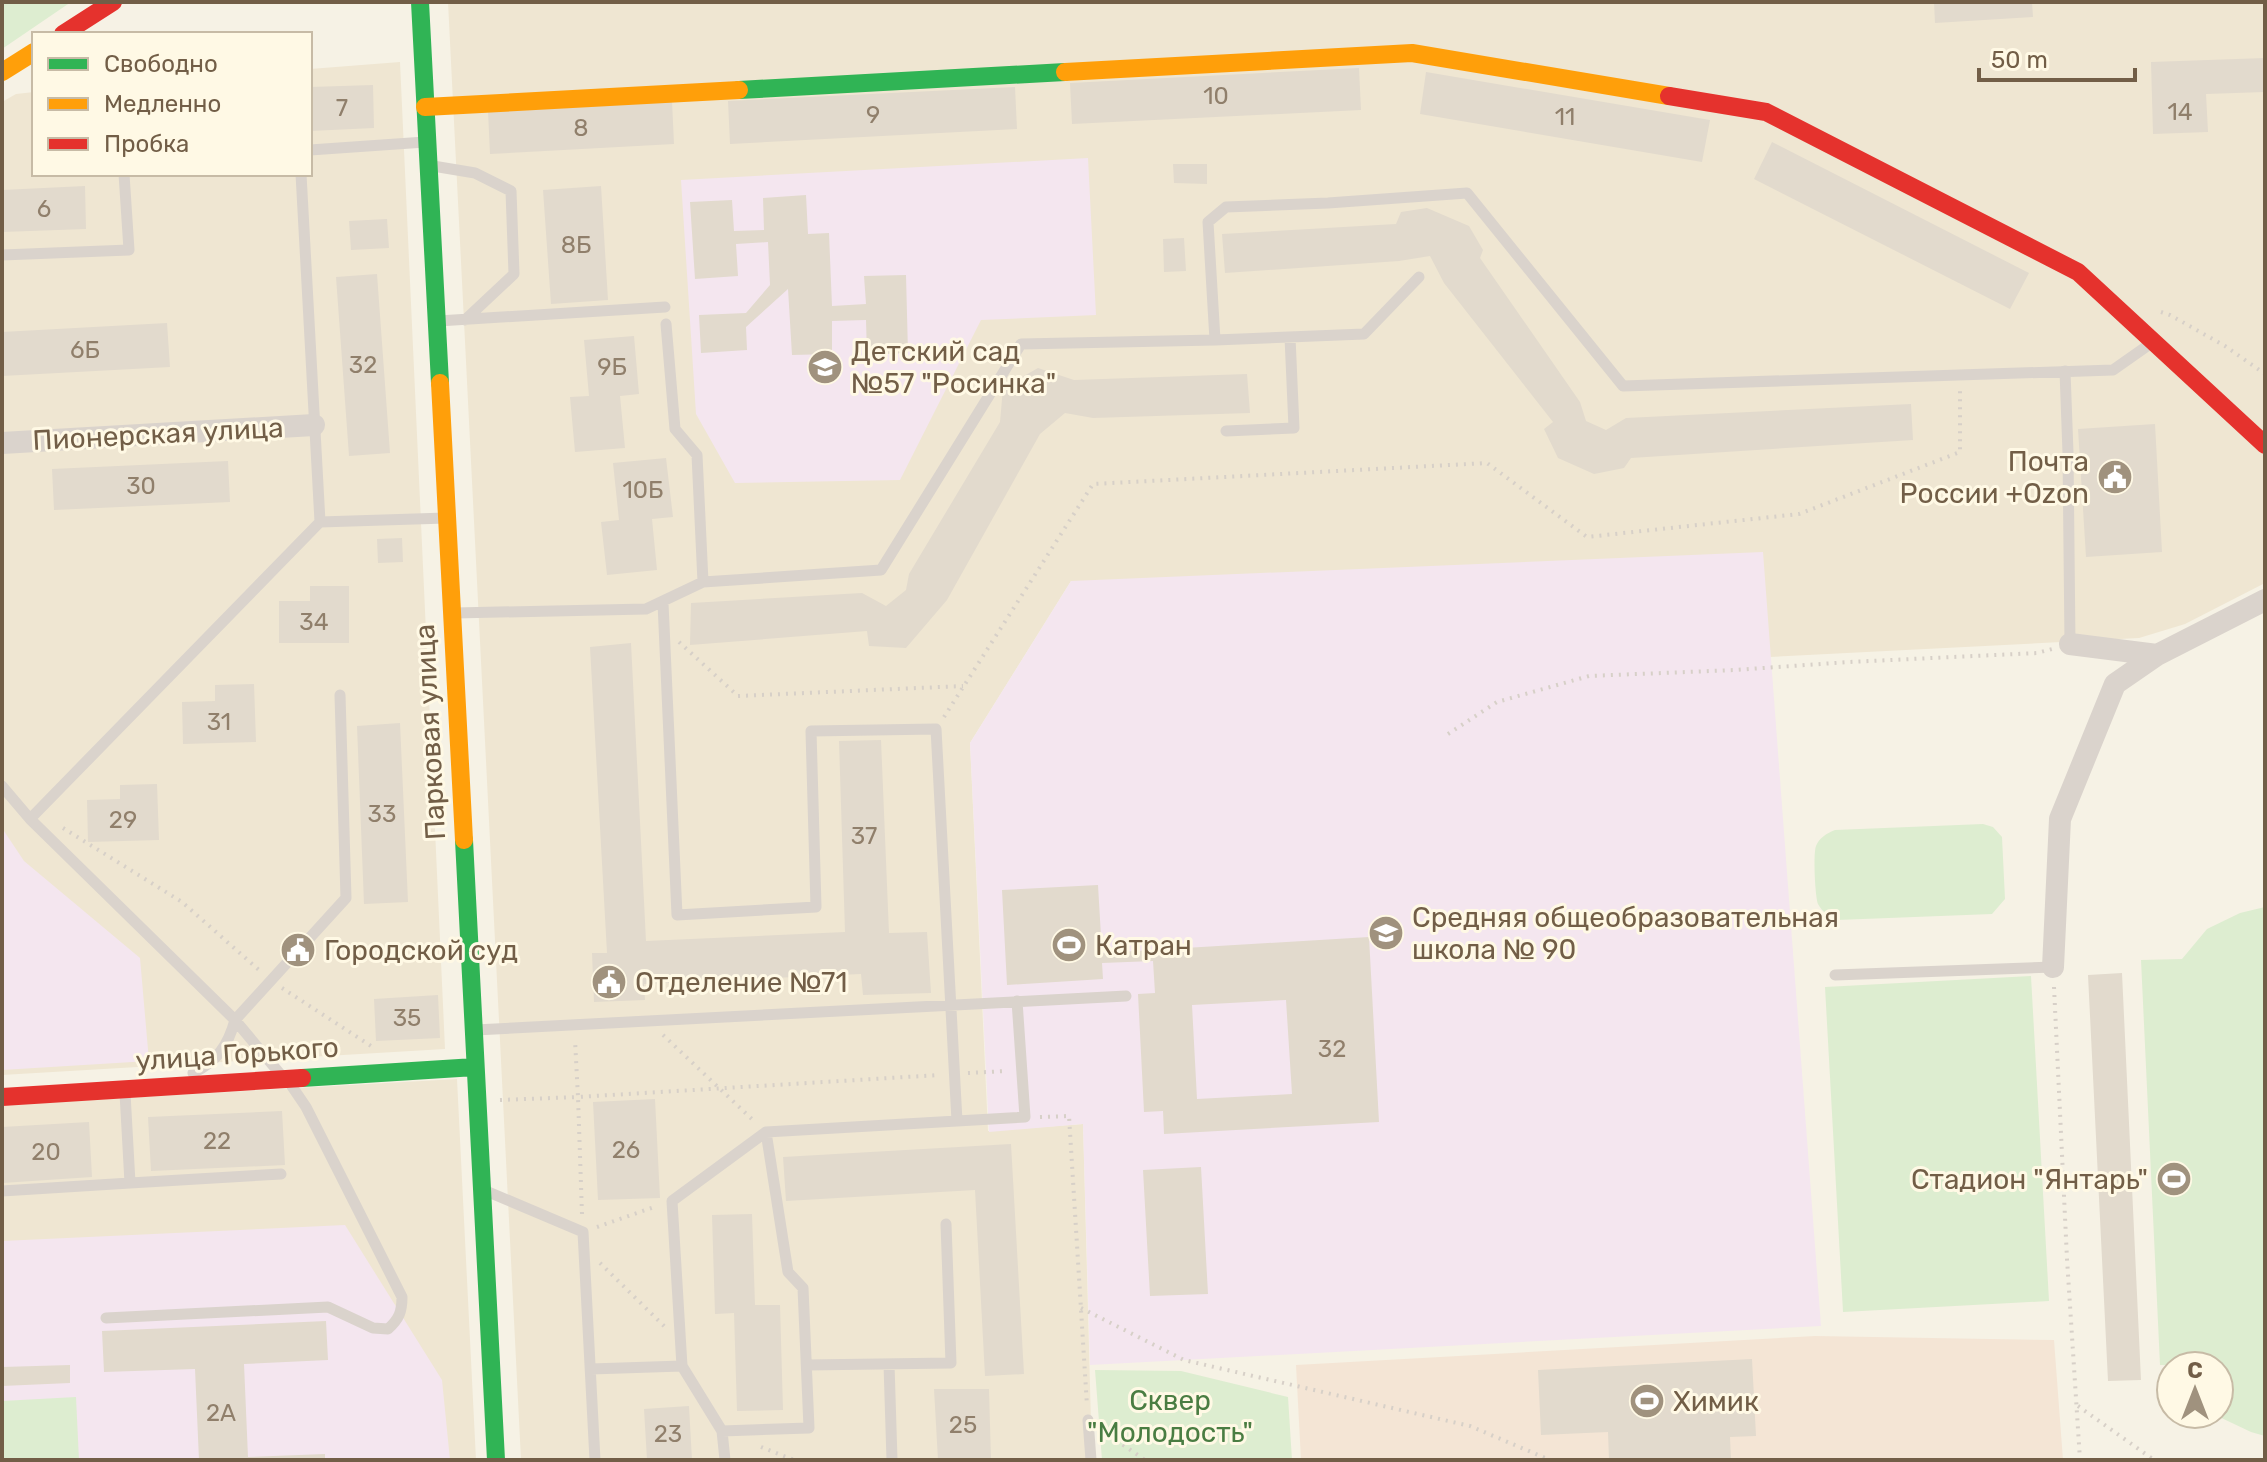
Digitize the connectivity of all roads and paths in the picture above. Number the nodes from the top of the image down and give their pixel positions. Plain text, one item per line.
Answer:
1 (113, 2) edge
2 (420, 2) edge
3 (94, 8) edge
4 (65, 32) edge
5 (32, 53) edge
6 (2, 72) edge
7 (425, 107) junction
8 (427, 142) junction
9 (312, 150) edge
10 (428, 165) junction
11 (124, 176) edge
12 (301, 176) edge
13 (2, 255) edge
14 (1419, 277) dead end
15 (665, 307) dead end
16 (2156, 310) dead end
17 (465, 320) junction
18 (436, 321) junction
19 (666, 324) dead end
20 (1290, 337) junction
21 (1215, 340) junction
22 (2154, 341) junction
23 (2065, 371) junction
24 (1960, 374) junction
25 (2265, 374) edge
26 (314, 425) junction
27 (1226, 431) dead end
28 (2, 443) edge
29 (2265, 445) edge
30 (447, 518) junction
31 (320, 522) junction
32 (703, 582) junction
33 (2265, 600) edge
34 (663, 603) junction
35 (452, 613) junction
36 (665, 628) junction
37 (2070, 644) junction
38 (2157, 655) junction
39 (963, 686) junction
40 (340, 695) dead end
41 (936, 729) junction
42 (1448, 734) dead end
43 (2, 786) edge
44 (34, 815) junction
45 (2053, 967) junction
46 (1835, 975) dead end
47 (270, 981) junction
48 (1126, 996) dead end
49 (1017, 1001) junction
50 (950, 1005) junction
51 (235, 1020) junction
52 (649, 1021) junction
53 (574, 1025) junction
54 (473, 1030) junction
55 (371, 1046) dead end
56 (475, 1067) junction
57 (1022, 1070) junction
58 (954, 1074) junction
59 (286, 1079) junction
60 (720, 1089) junction
61 (125, 1090) junction
62 (2, 1097) edge
63 (578, 1097) junction
64 (494, 1101) dead end
65 (1025, 1117) junction
66 (957, 1121) junction
67 (766, 1132) junction
68 (281, 1174) dead end
69 (130, 1183) junction
70 (482, 1189) junction
71 (2, 1191) edge
72 (672, 1201) junction
73 (946, 1224) dead end
74 (583, 1232) junction
75 (584, 1247) junction
76 (1081, 1308) junction
77 (106, 1318) dead end
78 (889, 1364) junction
79 (807, 1365) junction
80 (682, 1366) junction
81 (591, 1369) junction
82 (2077, 1405) junction
83 (1088, 1420) junction
84 (722, 1431) junction
85 (496, 1460) edge
86 (595, 1460) edge
87 (725, 1460) edge
88 (892, 1460) edge
89 (1091, 1460) edge
90 (1145, 1460) edge
91 (1550, 1460) edge
92 (2080, 1460) edge
93 (2154, 1460) edge

1 - 3 street
2 - 7 street, Парковая улица
3 - 4 street
5 - 6 street
7 - 8 street, Парковая улица
7 - 22 street
8 - 9 lane
8 - 10 street, Парковая улица
10 - 17 lane
10 - 18 street, Парковая улица
11 - 13 lane
12 - 26 lane
14 - 20 lane
15 - 17 lane
16 - 25 path
17 - 18 lane
18 - 30 street, Парковая улица
19 - 32 lane
20 - 21 lane
20 - 27 lane
21 - 24 lane
21 - 32 lane
22 - 23 lane
22 - 29 street
23 - 24 lane
23 - 37 lane
24 - 39 path
26 - 28 street, Пионерская улица
26 - 31 lane
30 - 31 lane
30 - 35 street, Парковая улица
31 - 44 lane
32 - 34 lane
33 - 38 street
34 - 35 lane
34 - 36 lane
35 - 54 street, Парковая улица
36 - 39 path
36 - 41 lane
37 - 38 street
37 - 42 path
38 - 45 street
39 - 41 path
40 - 47 lane
41 - 50 lane
43 - 44 lane
44 - 47 path
44 - 51 lane
45 - 46 lane
45 - 82 path
47 - 51 lane
47 - 55 path
48 - 49 lane
49 - 50 lane
49 - 57 lane
50 - 52 lane
50 - 58 lane
51 - 59 lane
51 - 61 lane
52 - 53 lane
52 - 60 path
53 - 54 lane
53 - 63 path
54 - 56 street, Парковая улица
56 - 59 street, улица Горького
56 - 70 street, Парковая улица
57 - 58 path
57 - 65 lane
58 - 60 path
58 - 66 lane
59 - 61 street, улица Горького
59 - 77 lane
60 - 63 path
60 - 67 path
61 - 62 street, улица Горького
61 - 69 lane
63 - 64 path
63 - 74 path
65 - 66 lane
65 - 76 path
66 - 67 lane
67 - 72 lane
67 - 79 lane
68 - 69 lane
69 - 71 lane
70 - 74 lane
70 - 85 street, Парковая улица
72 - 74 path
72 - 80 lane
73 - 78 lane
74 - 75 lane
75 - 80 path
75 - 81 lane
76 - 83 path
76 - 91 path
78 - 79 lane
78 - 88 lane
79 - 84 lane
80 - 81 lane
80 - 84 lane
81 - 86 lane
82 - 92 path
82 - 93 path
83 - 89 lane
83 - 90 path
84 - 87 lane

